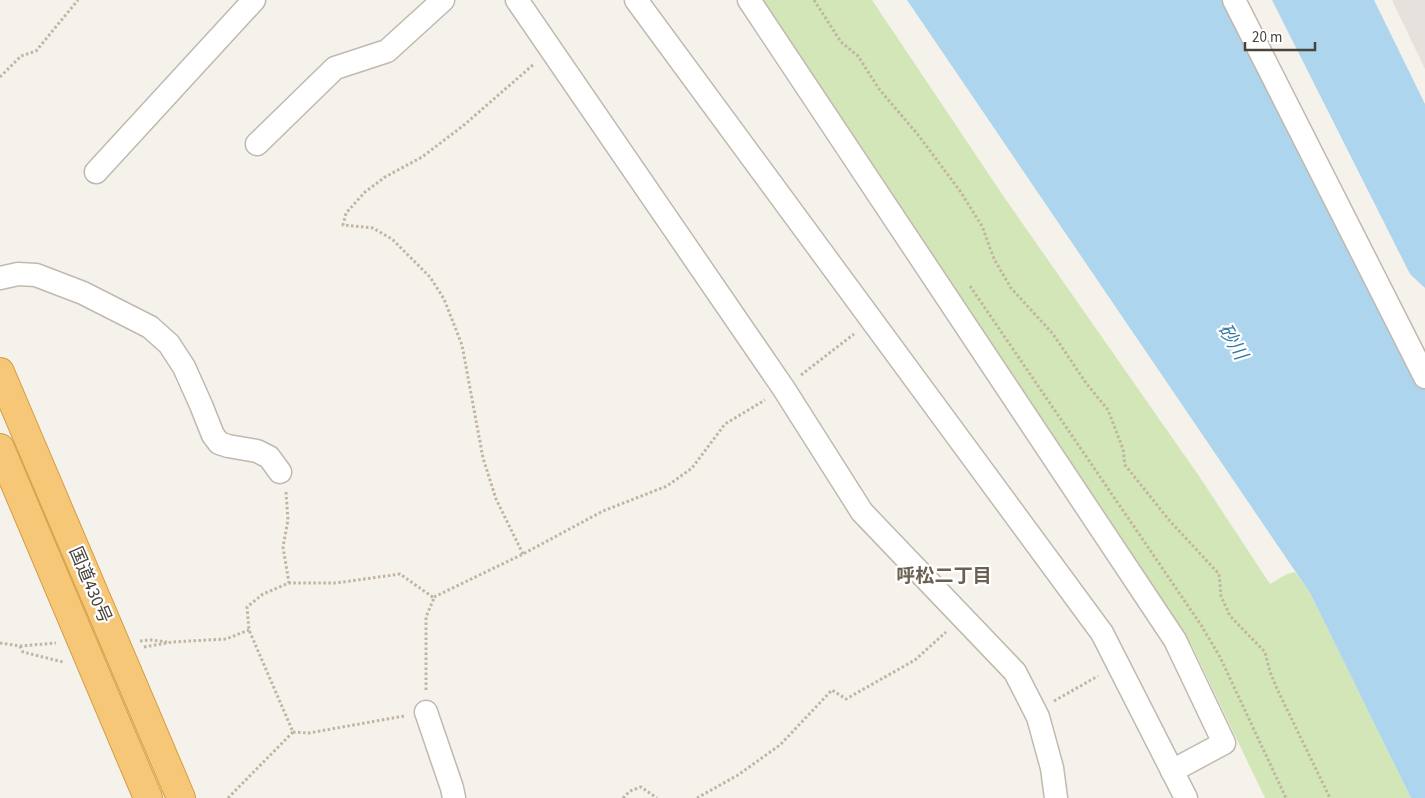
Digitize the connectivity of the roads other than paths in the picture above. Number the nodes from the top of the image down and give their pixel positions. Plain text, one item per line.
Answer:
1 (254, 0) edge
2 (443, 0) edge
3 (517, 0) edge
4 (636, 0) edge
5 (749, 0) edge
6 (1234, 0) edge
7 (257, 144) dead end
8 (96, 172) dead end
9 (0, 278) edge
10 (1418, 347) edge
11 (0, 372) edge
12 (1425, 376) edge
13 (0, 448) edge
14 (280, 472) road end
15 (426, 712) road end
16 (1172, 771) junction
17 (148, 798) edge
18 (181, 798) edge
19 (454, 798) edge
20 (1056, 798) edge
21 (1186, 798) edge

1 - 8 street
2 - 7 street
3 - 20 street
4 - 16 street
5 - 16 street
6 - 10 street
9 - 14 street
10 - 12 street
11 - 18 highway, 国道430号
13 - 17 highway, 国道430号
15 - 19 street
16 - 21 street

